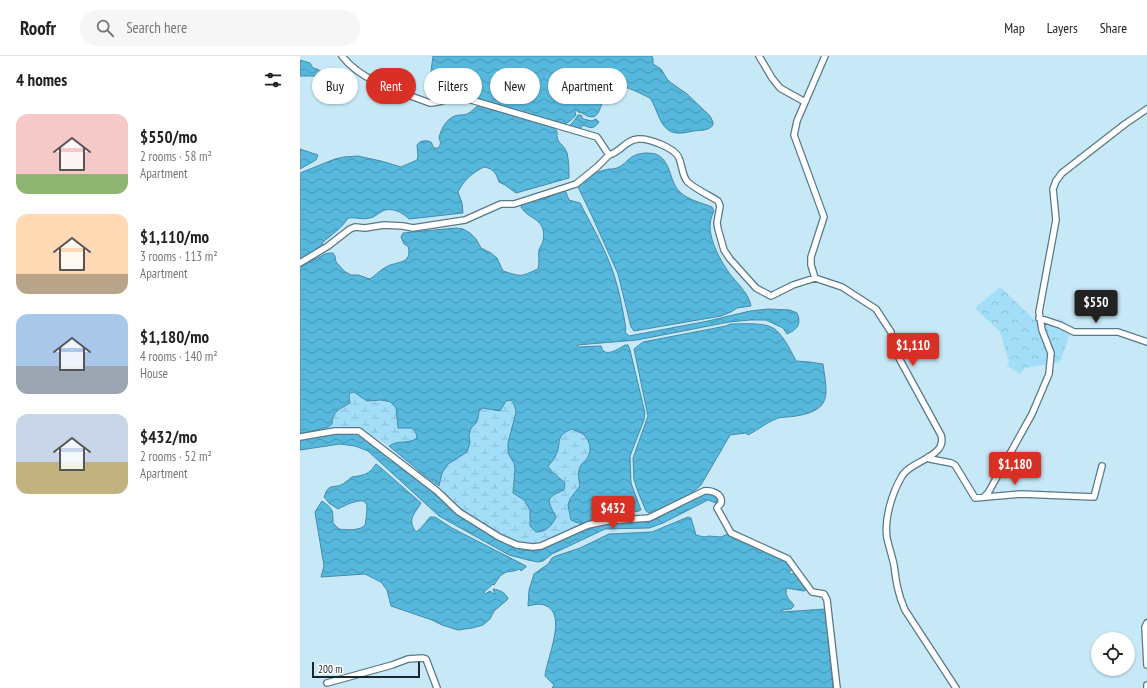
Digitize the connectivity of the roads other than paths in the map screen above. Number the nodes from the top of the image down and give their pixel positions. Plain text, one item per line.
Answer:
1 (342, 56) edge
2 (759, 56) edge
3 (825, 56) edge
4 (806, 102) junction
5 (1147, 109) edge
6 (609, 155) junction
7 (300, 263) edge
8 (814, 278) junction
9 (1039, 318) junction
10 (1147, 342) edge
11 (300, 437) edge
12 (928, 457) junction
13 (1102, 466) dead end
14 (984, 497) junction
15 (1147, 623) edge
16 (1147, 665) edge
17 (327, 683) dead end
18 (437, 688) edge
19 (837, 688) edge
20 (956, 688) edge

1 - 6 street
2 - 4 street
3 - 4 street
4 - 8 street
5 - 9 street
6 - 7 street
6 - 8 street
8 - 12 street
9 - 10 street
9 - 14 street
11 - 19 street
12 - 14 street
12 - 20 street
13 - 14 street
15 - 16 street
17 - 18 street

